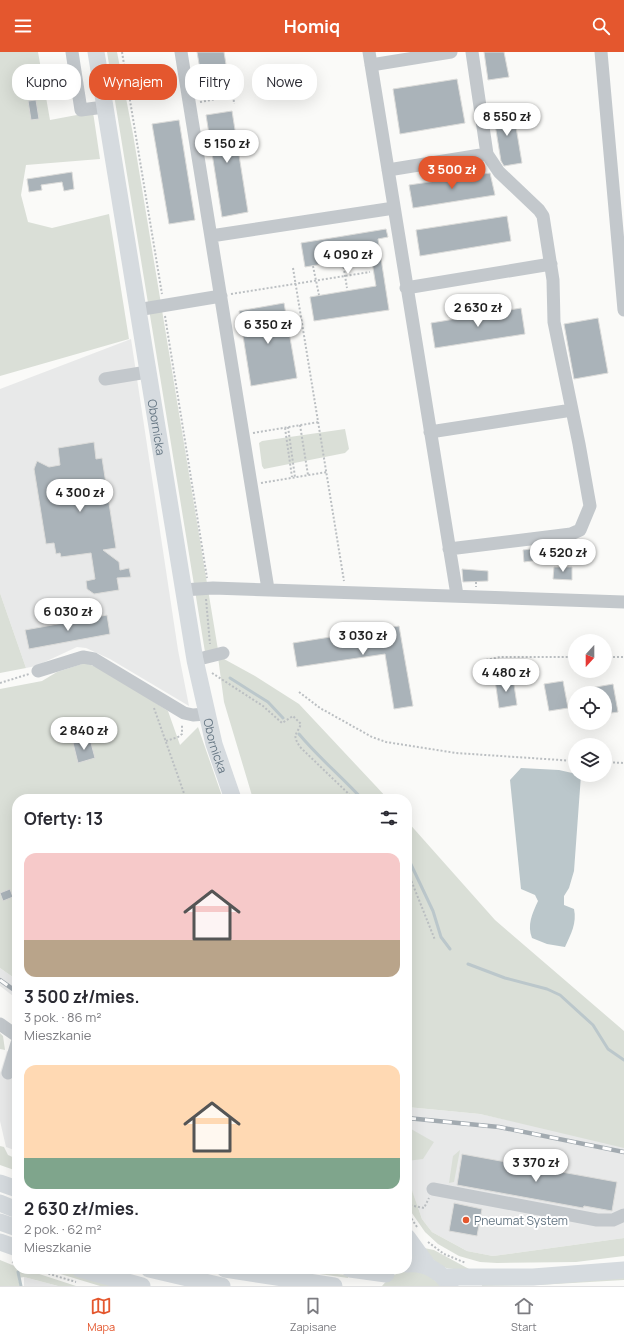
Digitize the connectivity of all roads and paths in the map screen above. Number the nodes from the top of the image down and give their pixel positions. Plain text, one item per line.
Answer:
1 (72, 52) edge
2 (96, 52) edge
3 (122, 52) edge
4 (182, 52) edge
5 (369, 52) edge
6 (451, 52) edge
7 (472, 52) edge
8 (601, 52) edge
9 (371, 65) junction
10 (207, 100) edge
11 (233, 100) edge
12 (189, 103) junction
13 (234, 104) dead end
14 (104, 107) junction
15 (487, 154) junction
16 (388, 170) junction
17 (394, 208) junction
18 (211, 236) junction
19 (343, 263) dead end
20 (551, 264) junction
21 (313, 266) dead end
22 (293, 268) dead end
23 (370, 272) dead end
24 (346, 276) junction
25 (316, 280) junction
26 (296, 284) junction
27 (347, 288) dead end
28 (406, 288) junction
29 (319, 295) dead end
30 (221, 296) junction
31 (164, 306) junction
32 (137, 310) junction
33 (624, 310) edge
34 (147, 372) junction
35 (105, 379) dead end
36 (572, 410) junction
37 (319, 423) junction
38 (300, 425) junction
39 (288, 427) junction
40 (284, 428) junction
41 (430, 432) junction
42 (243, 434) junction
43 (327, 472) junction
44 (308, 474) junction
45 (293, 477) junction
46 (251, 484) junction
47 (450, 549) junction
48 (344, 581) dead end
49 (206, 588) junction
50 (268, 589) junction
51 (183, 590) junction
52 (457, 595) junction
53 (624, 602) edge
54 (217, 654) joint
55 (568, 657) edge
56 (612, 657) edge
57 (624, 657) edge
58 (195, 660) junction
59 (486, 660) dead end
60 (38, 671) joint
61 (212, 673) dead end
62 (0, 682) edge
63 (299, 692) dead end
64 (154, 707) dead end
65 (184, 713) junction
66 (206, 714) junction
67 (166, 741) junction
68 (568, 760) edge
69 (612, 762) edge
70 (624, 763) edge
71 (184, 794) edge
72 (231, 794) edge
73 (349, 794) edge
74 (412, 882) edge
75 (435, 940) dead end
76 (0, 1024) edge
77 (12, 1032) edge
78 (12, 1060) edge
79 (8, 1073) dead end
80 (0, 1183) edge
81 (12, 1187) edge
82 (433, 1189) joint
83 (0, 1203) edge
84 (412, 1206) edge
85 (12, 1208) edge
86 (624, 1215) edge
87 (0, 1222) edge
88 (12, 1226) edge
89 (0, 1242) edge
90 (428, 1242) dead end
91 (412, 1244) edge
92 (12, 1246) edge
93 (412, 1264) edge
94 (469, 1264) dead end
95 (428, 1266) junction
96 (624, 1270) edge
97 (67, 1274) edge
98 (170, 1274) edge
99 (257, 1274) edge
100 (387, 1274) edge
101 (80, 1276) edge
102 (447, 1282) edge
103 (142, 1286) edge
104 (222, 1286) edge
105 (334, 1286) edge
106 (375, 1286) edge

1 - 14 street
2 - 14 main road, Obornicka
3 - 31 path
4 - 12 street
5 - 9 street
6 - 9 street
7 - 15 street
8 - 33 street
9 - 16 street
10 - 12 path
11 - 13 path
12 - 18 street
14 - 32 main road, Obornicka
15 - 16 street
15 - 20 street
16 - 17 street
17 - 18 street
17 - 28 street
18 - 30 street
19 - 24 path
20 - 28 street
20 - 36 street
21 - 25 path
22 - 26 path
23 - 24 path
24 - 25 path
24 - 27 path
25 - 26 path
25 - 29 path
26 - 30 path
26 - 37 path
28 - 41 street
30 - 31 street
30 - 42 street
31 - 32 street
31 - 49 path
32 - 34 main road, Obornicka
34 - 35 street
34 - 51 main road, Obornicka
36 - 41 street
36 - 47 street
37 - 38 path
37 - 43 path
38 - 39 path
38 - 44 path
39 - 40 path
39 - 45 path
40 - 42 path
40 - 45 path
41 - 47 street
42 - 46 street
43 - 44 path
43 - 48 path
44 - 45 path
45 - 46 path
46 - 50 street
47 - 52 street
49 - 50 street
49 - 51 street
49 - 54 path
50 - 52 street
51 - 58 main road, Obornicka
52 - 53 street
54 - 58 street
55 - 59 path
56 - 57 path
58 - 66 main road, Obornicka
60 - 62 path
60 - 65 street
61 - 73 path
63 - 68 path
64 - 67 path
65 - 66 street
65 - 67 path
66 - 72 main road, Obornicka
67 - 71 path
69 - 70 path
74 - 75 path
76 - 77 street
78 - 79 street
80 - 81 main road
82 - 84 path
82 - 86 street
83 - 85 main road
87 - 88 main road
89 - 92 main road
90 - 94 path
91 - 95 main road
93 - 95 main road
95 - 102 main road
96 - 102 main road
97 - 101 path
98 - 104 main road
99 - 105 main road
100 - 106 main road
101 - 103 main road

